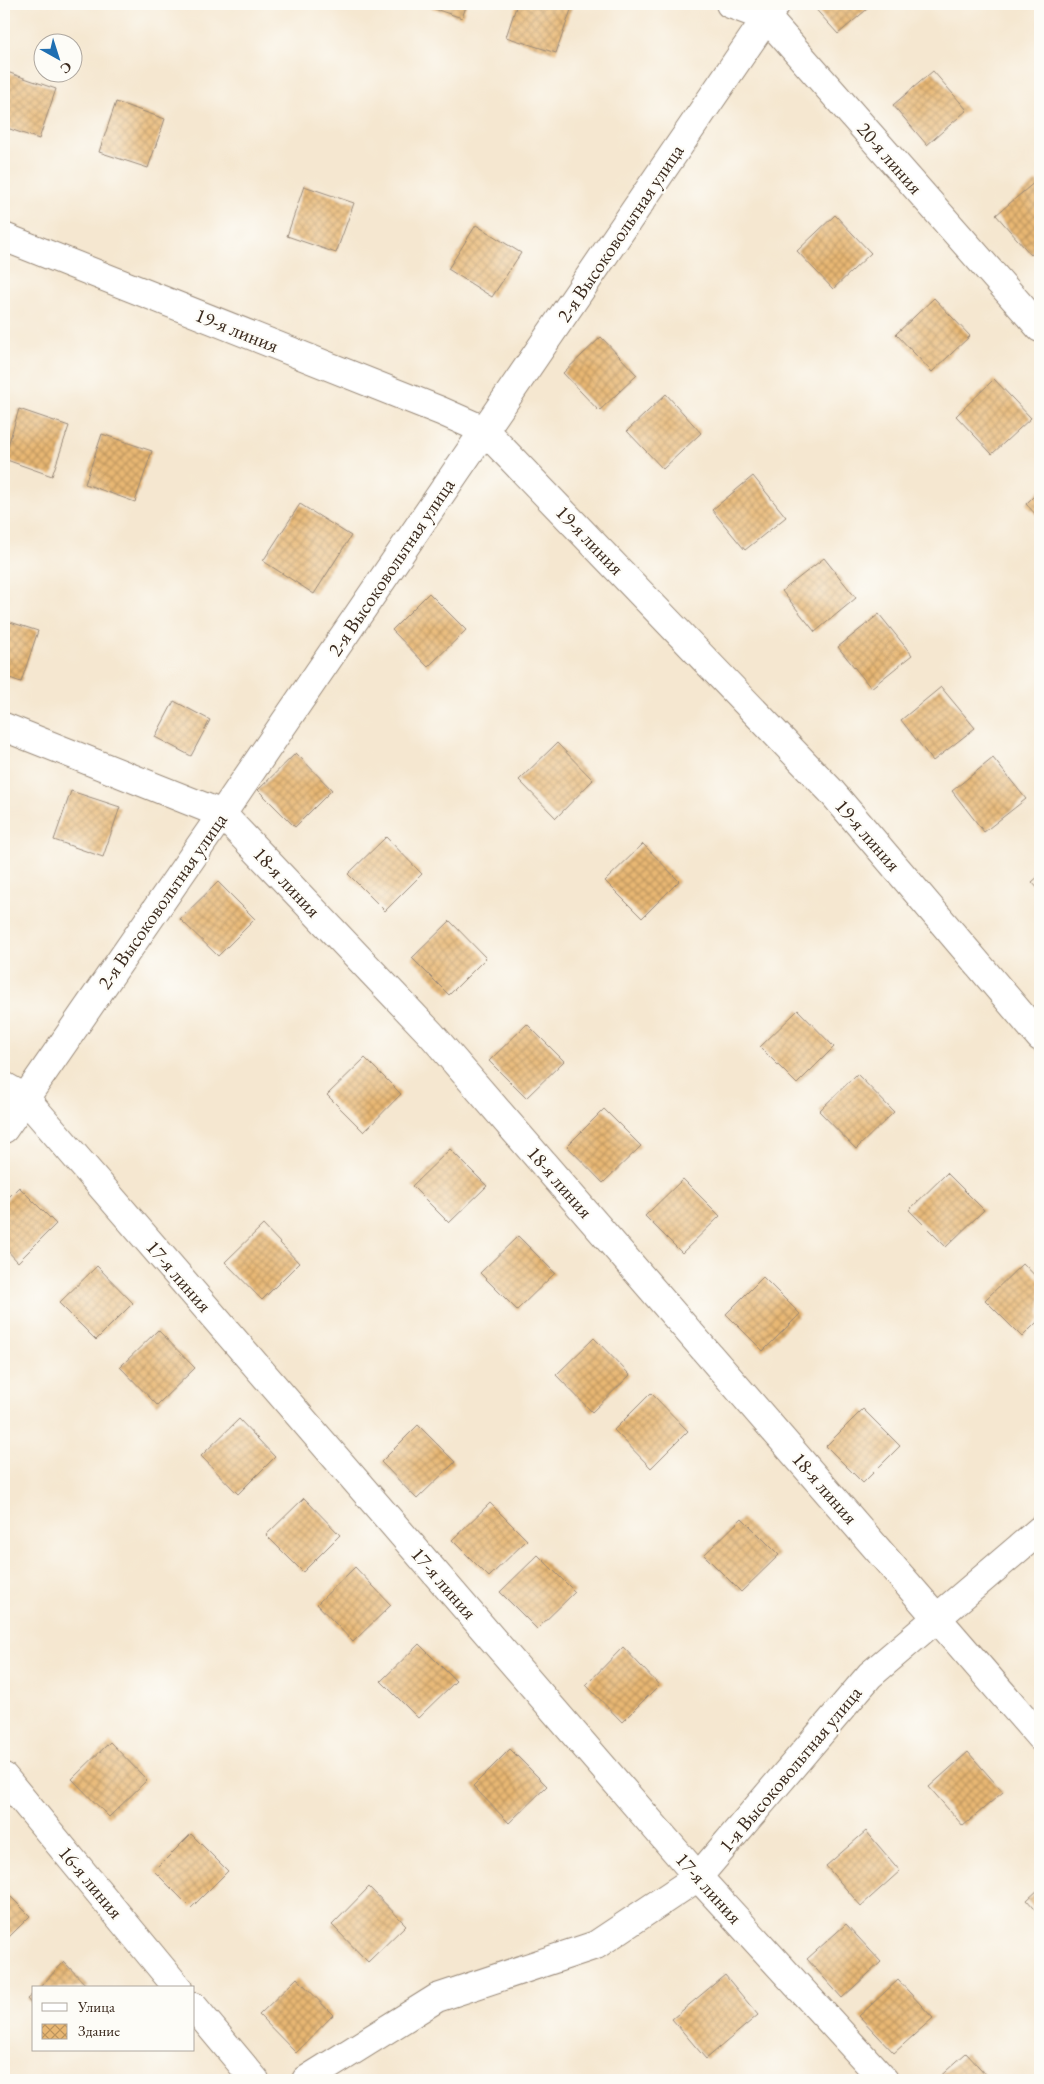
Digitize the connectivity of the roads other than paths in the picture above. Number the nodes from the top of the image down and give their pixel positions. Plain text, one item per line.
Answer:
1 (730, 4) edge
2 (771, 11) edge
3 (4, 237) edge
4 (1040, 328) edge
5 (484, 430) junction
6 (4, 727) edge
7 (222, 814) junction
8 (1040, 1037) edge
9 (14, 1092) edge
10 (4, 1129) edge
11 (1040, 1530) edge
12 (938, 1618) junction
13 (1040, 1737) edge
14 (4, 1777) edge
15 (698, 1877) junction
16 (176, 1986) edge
17 (195, 2008) edge
18 (255, 2080) edge
19 (306, 2080) edge
20 (884, 2080) edge

1 - 2 street, 20-я линия
2 - 4 street, 20-я линия
2 - 5 street, 2-я Высоковольтная улица
3 - 5 street, 19-я линия
5 - 7 street, 2-я Высоковольтная улица
5 - 8 street, 19-я линия
6 - 7 street, 18-я линия
7 - 9 street, 2-я Высоковольтная улица
7 - 12 street, 18-я линия
9 - 10 street, 2-я Высоковольтная улица
9 - 15 street, 17-я линия
11 - 12 street, 1-я Высоковольтная улица
12 - 13 street, 18-я линия
12 - 15 street, 1-я Высоковольтная улица
14 - 16 street, 16-я линия
15 - 19 street, 1-я Высоковольтная улица
15 - 20 street, 17-я линия
17 - 18 street

